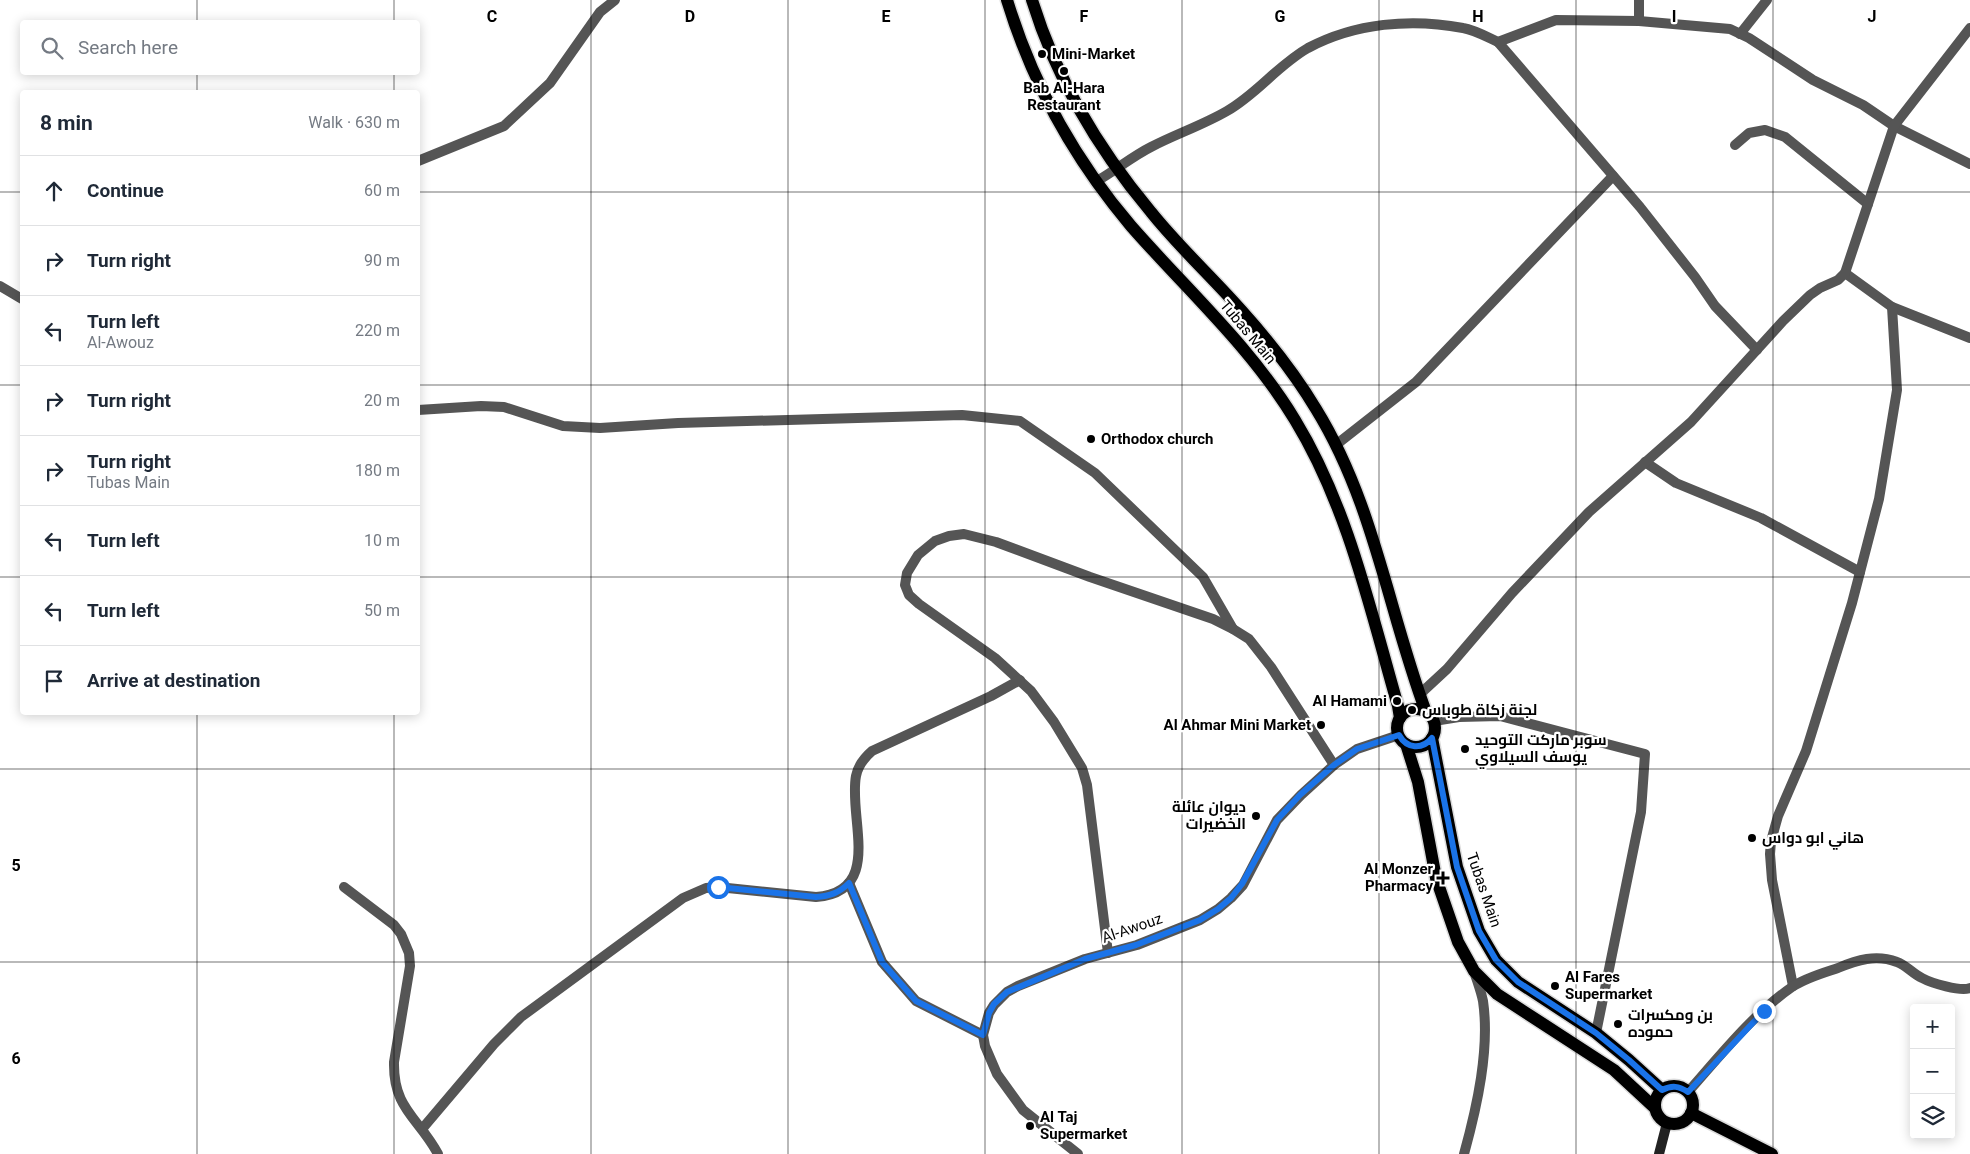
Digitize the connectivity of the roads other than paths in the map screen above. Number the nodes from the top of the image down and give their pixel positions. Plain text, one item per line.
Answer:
1 (615, 0) edge
2 (1007, 0) edge
3 (1032, 0) edge
4 (1639, 0) edge
5 (1767, 0) edge
6 (1638, 21) junction
7 (1970, 28) edge
8 (1740, 34) junction
9 (1498, 42) junction
10 (1894, 126) junction
11 (1735, 145) dead end
12 (420, 160) edge
13 (1970, 164) edge
14 (1118, 169) junction
15 (1613, 176) junction
16 (1097, 181) junction
17 (1868, 204) junction
18 (1845, 273) junction
19 (0, 286) edge
20 (20, 298) edge
21 (1892, 308) junction
22 (1970, 338) edge
23 (1757, 350) junction
24 (420, 410) edge
25 (1337, 444) junction
26 (1645, 462) junction
27 (1860, 572) junction
28 (1233, 629) junction
29 (1020, 680) junction
30 (1420, 694) junction
31 (1430, 716) junction
32 (1400, 718) junction
33 (1432, 738) junction
34 (1402, 740) junction
35 (1334, 765) junction
36 (849, 883) junction
37 (344, 886) dead end
38 (1108, 953) junction
39 (1474, 971) junction
40 (1793, 986) junction
41 (1970, 988) edge
42 (1596, 1033) junction
43 (983, 1035) junction
44 (1662, 1090) junction
45 (1688, 1092) junction
46 (1655, 1108) junction
47 (1691, 1113) junction
48 (1667, 1123) junction
49 (422, 1129) junction
50 (438, 1154) edge
51 (1078, 1154) edge
52 (1464, 1154) edge
53 (1659, 1154) edge
54 (1772, 1154) edge

1 - 12 street
2 - 16 main road, Tubas Main
3 - 14 main road, Tubas Main
4 - 6 street
5 - 8 street
6 - 8 street
6 - 9 street
7 - 10 street
8 - 10 street
9 - 14 street
9 - 15 street
10 - 13 street
10 - 17 street
11 - 17 street
14 - 16 street
14 - 25 main road, Tubas Main
15 - 23 street
15 - 25 street
16 - 32 main road, Tubas Main
17 - 18 street
18 - 21 street
18 - 23 street
19 - 20 street
21 - 22 street
21 - 27 street
23 - 26 street
24 - 28 street
25 - 30 main road, Tubas Main
26 - 27 street
26 - 30 street
27 - 40 street
28 - 29 street
28 - 35 street
29 - 36 street
29 - 38 street
30 - 31 main road, Tubas Main
31 - 32 main road
31 - 33 main road
31 - 42 street
32 - 34 main road
33 - 34 main road
33 - 42 main road, Tubas Main
34 - 35 street, Al-Awouz
34 - 39 main road
35 - 38 street, Al-Awouz
36 - 43 street
36 - 49 street
37 - 49 street
38 - 43 street, Al-Awouz
39 - 46 main road
39 - 52 street
40 - 41 street
40 - 45 street
42 - 44 main road, Tubas Main
43 - 51 street
44 - 45 main road
44 - 46 main road
45 - 47 main road
46 - 48 main road
47 - 48 main road
47 - 54 main road
48 - 53 street
49 - 50 street

